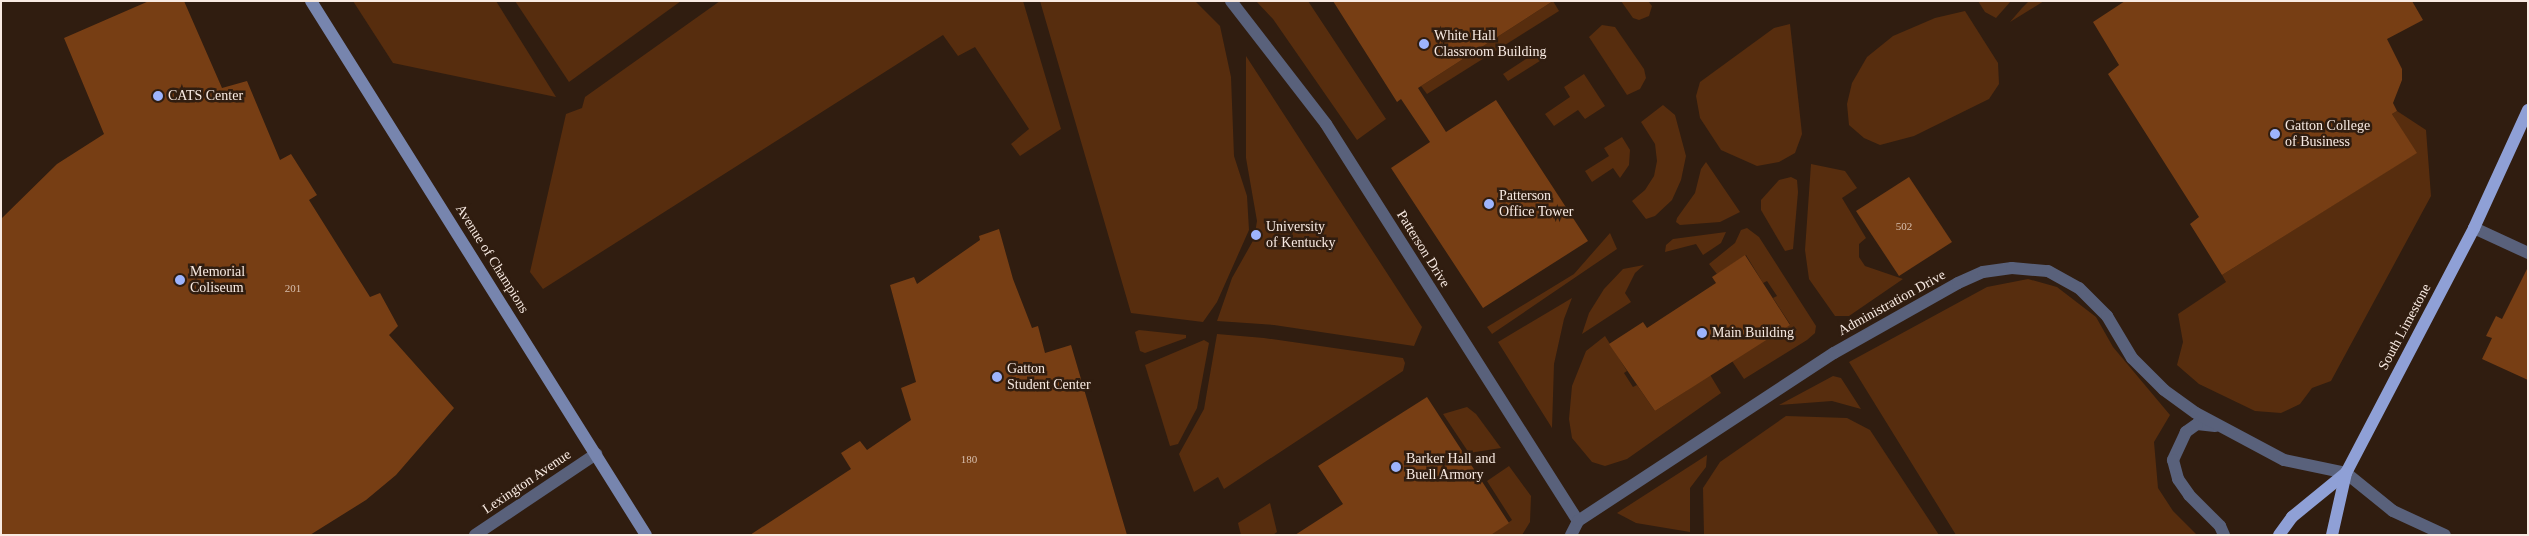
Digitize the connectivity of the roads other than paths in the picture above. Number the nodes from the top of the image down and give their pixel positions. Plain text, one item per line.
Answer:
1 (310, 1) edge
2 (1231, 1) edge
3 (2528, 110) edge
4 (2474, 228) junction
5 (2528, 253) edge
6 (2220, 426) junction
7 (596, 454) junction
8 (2346, 473) junction
9 (1578, 521) junction
10 (475, 535) edge
11 (646, 535) edge
12 (1571, 535) edge
13 (2224, 535) edge
14 (2279, 535) edge
15 (2332, 535) edge
16 (2445, 535) edge

1 - 7 main road, Avenue of Champions
2 - 9 street, Patterson Drive
3 - 4 main road, South Limestone
4 - 5 street
4 - 8 main road, South Limestone
6 - 8 street, Administration Drive
6 - 9 street, Administration Drive
6 - 13 street, Administration Drive
7 - 10 street, Lexington Avenue
7 - 11 main road, Avenue of Champions
8 - 14 main road, South Limestone
8 - 15 main road
8 - 16 street
9 - 12 street

